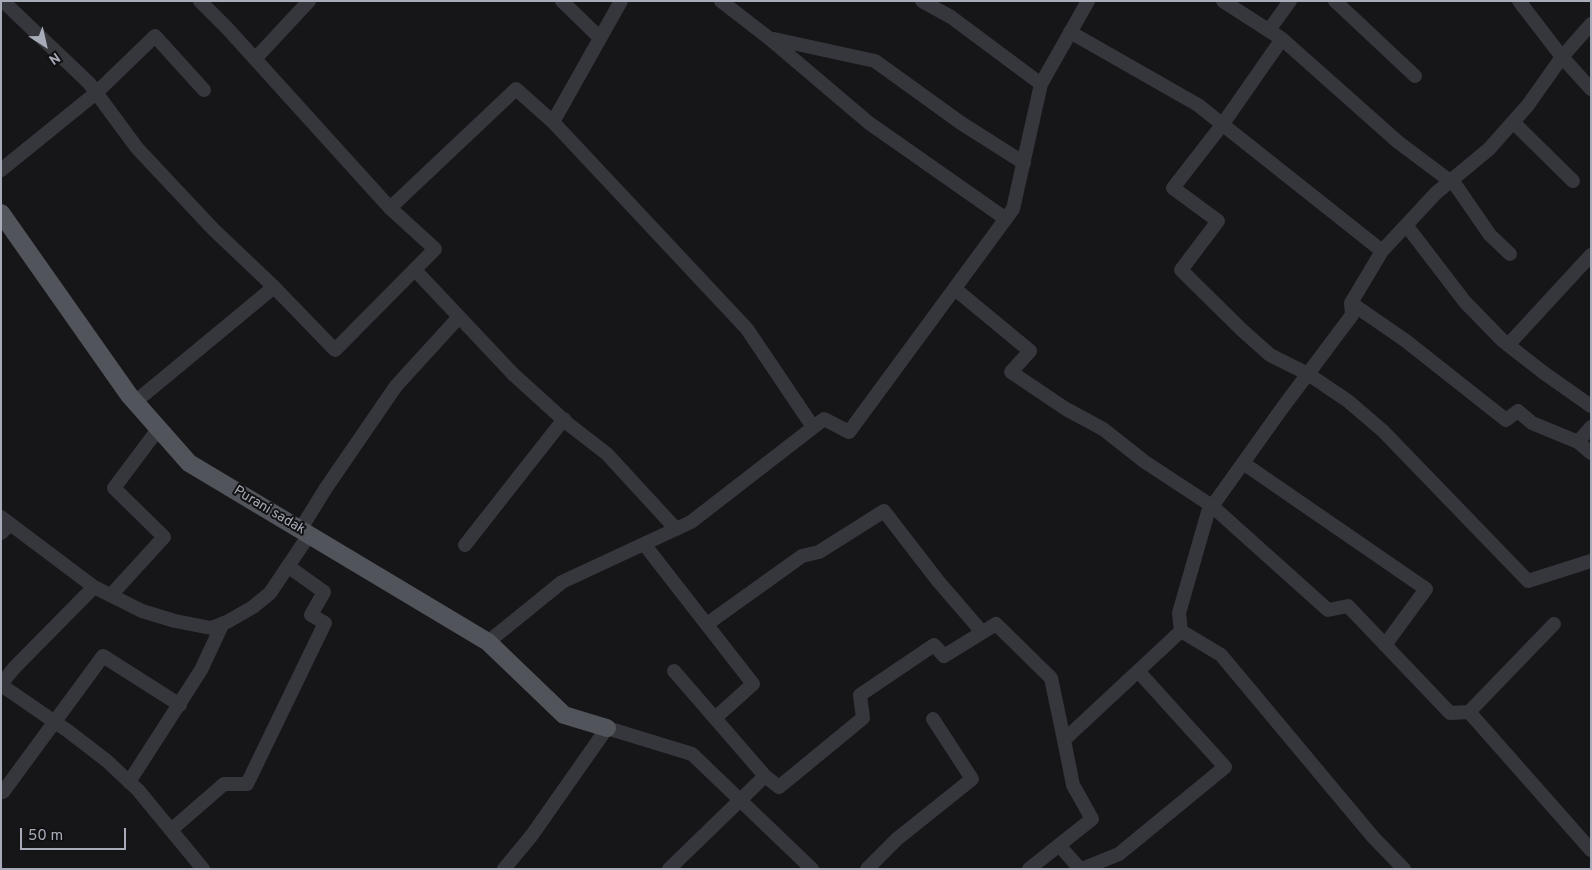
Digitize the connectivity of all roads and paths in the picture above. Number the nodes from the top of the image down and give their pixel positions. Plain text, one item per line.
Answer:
1 (200, 1) edge
2 (309, 1) edge
3 (562, 1) edge
4 (621, 1) edge
5 (722, 1) edge
6 (922, 1) edge
7 (1088, 1) edge
8 (1223, 1) edge
9 (1290, 1) edge
10 (1334, 1) edge
11 (1519, 1) edge
12 (6, 6) edge
13 (1591, 24) edge
14 (1269, 30) junction
15 (1070, 32) junction
16 (600, 38) junction
17 (770, 39) junction
18 (1282, 39) junction
19 (1562, 57) junction
20 (255, 59) junction
21 (1415, 76) dead end
22 (1041, 84) junction
23 (1591, 89) edge
24 (204, 90) dead end
25 (96, 93) junction
26 (553, 122) junction
27 (1513, 122) junction
28 (1222, 124) junction
29 (1024, 163) junction
30 (1, 170) edge
31 (1451, 180) junction
32 (1573, 180) dead end
33 (390, 208) junction
34 (1, 213) edge
35 (1006, 219) junction
36 (1406, 225) junction
37 (1382, 251) junction
38 (1510, 254) dead end
39 (1591, 254) edge
40 (415, 270) junction
41 (274, 287) junction
42 (955, 289) junction
43 (1351, 303) junction
44 (459, 317) junction
45 (1508, 345) junction
46 (1308, 374) junction
47 (135, 402) junction
48 (1591, 406) edge
49 (564, 419) junction
50 (813, 427) junction
51 (1591, 427) edge
52 (158, 428) junction
53 (1578, 442) junction
54 (1591, 453) edge
55 (1243, 463) junction
56 (1212, 506) junction
57 (4, 525) edge
58 (676, 529) junction
59 (305, 532) junction
60 (644, 544) junction
61 (465, 545) dead end
62 (1591, 561) edge
63 (288, 567) junction
64 (94, 587) junction
65 (111, 595) junction
66 (223, 624) junction
67 (707, 624) junction
68 (1554, 624) dead end
69 (1181, 631) junction
70 (982, 632) junction
71 (488, 642) junction
72 (1385, 645) junction
73 (674, 671) dead end
74 (1138, 672) junction
75 (1, 684) edge
76 (180, 704) junction
77 (1469, 712) junction
78 (715, 718) junction
79 (933, 719) dead end
80 (55, 722) junction
81 (607, 728) junction
82 (1064, 740) junction
83 (765, 776) junction
84 (129, 782) junction
85 (3, 792) dead end
86 (740, 800) junction
87 (171, 830) junction
88 (1059, 845) junction
89 (1591, 850) edge
90 (1398, 867) edge
91 (203, 869) edge
92 (504, 869) edge
93 (669, 869) edge
94 (812, 869) edge
95 (867, 869) edge
96 (1029, 869) edge
97 (1081, 869) edge

1 - 20 street
2 - 20 street
3 - 16 street
4 - 16 street
5 - 17 street
6 - 22 street
7 - 15 street
8 - 14 street
9 - 14 street
10 - 21 street
11 - 19 street
12 - 25 street
13 - 19 street
14 - 18 street
15 - 22 street
15 - 28 street
16 - 26 street
17 - 29 street
17 - 35 street
18 - 28 street
18 - 31 street
19 - 23 street
19 - 27 street
20 - 33 street
22 - 29 street
24 - 25 street
25 - 30 street
25 - 41 street
26 - 33 street
26 - 50 street
27 - 31 street
27 - 32 street
28 - 37 street
28 - 46 street
29 - 35 street
31 - 36 street
31 - 38 street
33 - 40 street
34 - 47 main road, Purani sadak
35 - 42 street
36 - 37 street
36 - 45 street
37 - 43 street
39 - 45 street
40 - 41 street
40 - 44 street
41 - 47 street
42 - 50 street
42 - 56 street
43 - 46 street
43 - 53 street
44 - 49 street
44 - 59 street
45 - 48 street
46 - 55 street
46 - 62 street
47 - 52 main road, Purani sadak
49 - 58 street
49 - 61 street
50 - 58 street
51 - 53 street
52 - 59 main road, Purani sadak
52 - 65 street
53 - 54 street
55 - 56 street
55 - 72 street
56 - 69 street
56 - 72 street
57 - 64 street
58 - 60 street
59 - 63 street
59 - 71 main road, Purani sadak
60 - 67 street
60 - 71 street
63 - 66 street
63 - 87 street
64 - 65 street
64 - 75 street
65 - 66 street
66 - 76 street
67 - 70 street
67 - 78 street
68 - 77 street
69 - 74 street
69 - 90 street
70 - 82 street
70 - 83 street
71 - 81 main road, Purani sadak
72 - 77 street
73 - 78 street
74 - 82 street
74 - 97 street
75 - 80 street
76 - 80 street
76 - 84 street
77 - 89 street
78 - 83 street
79 - 95 street
80 - 84 street
80 - 85 street
81 - 86 street
81 - 92 street
82 - 88 street
83 - 86 street
84 - 87 street
86 - 93 street
86 - 94 street
87 - 91 street
88 - 96 street
88 - 97 street

